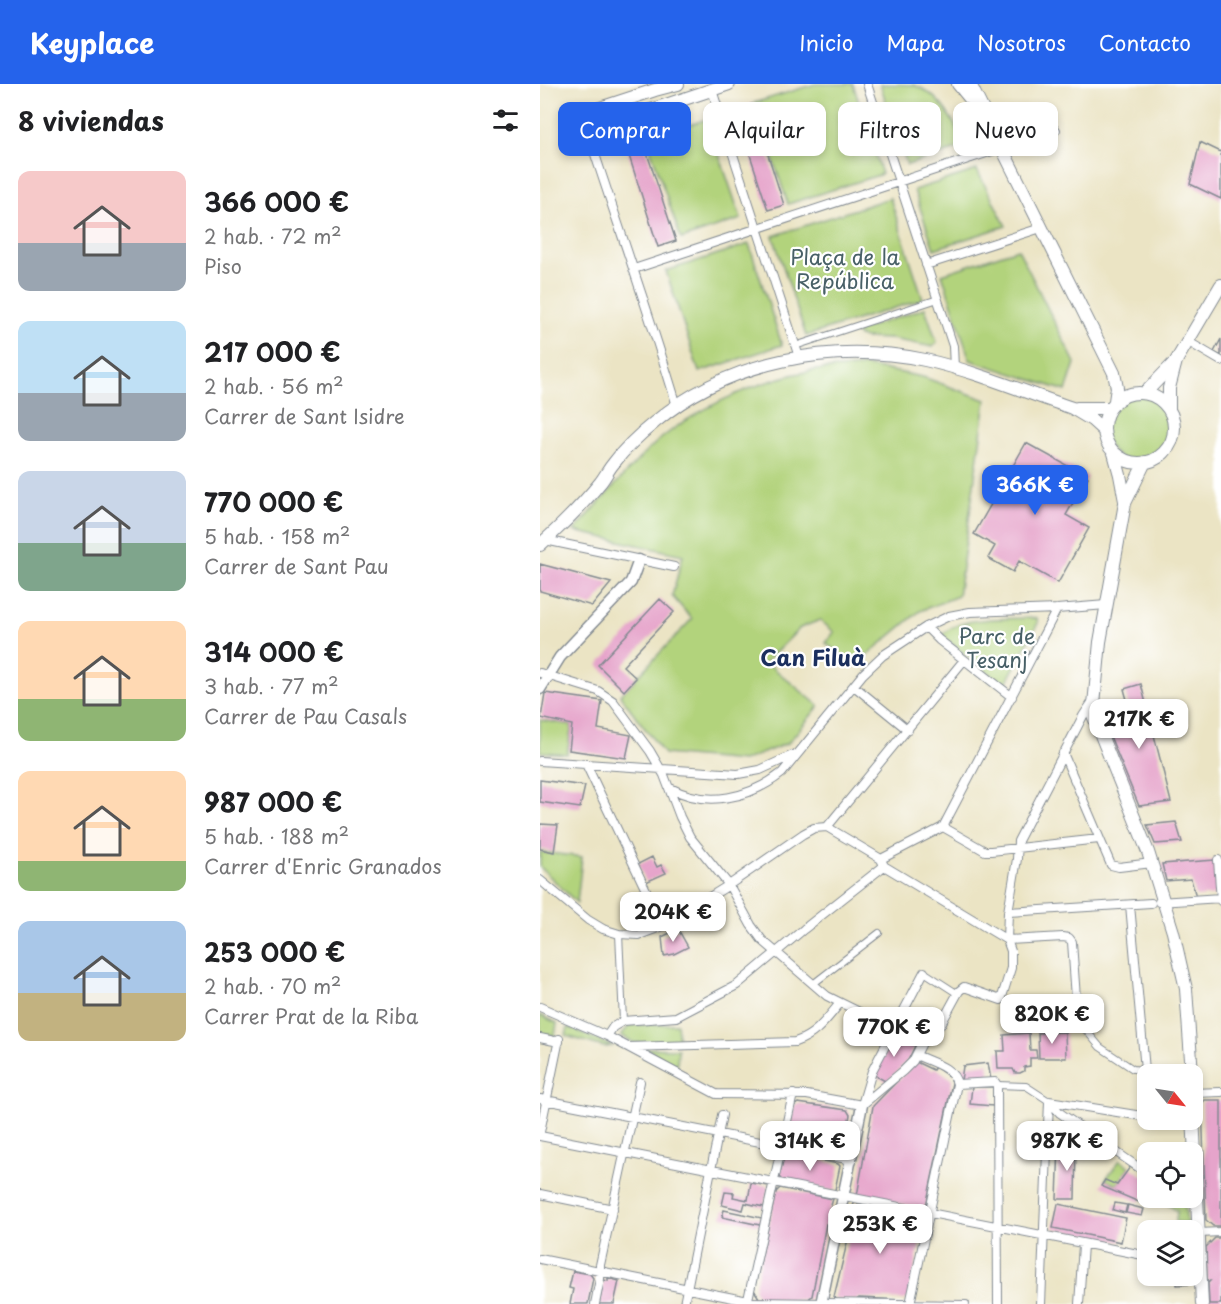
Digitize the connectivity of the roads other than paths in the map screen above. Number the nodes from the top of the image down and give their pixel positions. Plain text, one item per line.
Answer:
1 (678, 84) edge
2 (729, 84) edge
3 (867, 84) edge
4 (958, 84) edge
5 (970, 84) edge
6 (711, 87) edge
7 (618, 102) edge
8 (669, 102) edge
9 (972, 102) edge
10 (979, 102) edge
11 (601, 156) edge
12 (976, 156) edge
13 (1005, 156) edge
14 (899, 181) junction
15 (757, 228) junction
16 (1041, 228) junction
17 (926, 265) junction
18 (634, 269) junction
19 (1221, 285) edge
20 (938, 299) junction
21 (1187, 340) junction
22 (797, 351) junction
23 (1176, 361) junction
24 (1221, 361) edge
25 (954, 368) junction
26 (1114, 373) junction
27 (1140, 393) junction
28 (1113, 404) junction
29 (677, 406) junction
30 (1072, 408) junction
31 (1168, 408) junction
32 (1103, 430) junction
33 (1114, 453) junction
34 (1145, 462) junction
35 (1125, 503) junction
36 (542, 543) edge
37 (639, 560) junction
38 (674, 567) dead end
39 (1106, 605) junction
40 (1057, 609) junction
41 (926, 627) junction
42 (964, 660) junction
43 (543, 675) edge
44 (854, 686) junction
45 (540, 689) edge
46 (1012, 697) junction
47 (1093, 700) junction
48 (908, 730) junction
49 (798, 752) junction
50 (1063, 753) junction
51 (540, 761) edge
52 (586, 764) junction
53 (661, 769) junction
54 (670, 789) junction
55 (827, 827) junction
56 (943, 827) junction
57 (1099, 839) junction
58 (1017, 847) junction
59 (1218, 860) dead end
60 (882, 862) junction
61 (1152, 863) junction
62 (540, 880) edge
63 (729, 885) junction
64 (1221, 899) edge
65 (1157, 902) junction
66 (1131, 905) junction
67 (1008, 912) junction
68 (663, 926) junction
69 (879, 933) dead end
70 (619, 934) junction
71 (1007, 940) junction
72 (777, 952) junction
73 (924, 972) joint
74 (813, 984) junction
75 (958, 994) junction
76 (840, 1004) junction
77 (540, 1007) edge
78 (1028, 1012) dead end
79 (623, 1021) junction
80 (1078, 1026) junction
81 (893, 1029) junction
82 (607, 1036) junction
83 (540, 1038) edge
84 (922, 1043) junction
85 (626, 1047) junction
86 (916, 1055) junction
87 (1144, 1064) edge
88 (1191, 1064) edge
89 (1137, 1069) edge
90 (640, 1082) dead end
91 (867, 1084) junction
92 (957, 1084) junction
93 (997, 1085) junction
94 (878, 1091) junction
95 (1221, 1092) edge
96 (1203, 1093) edge
97 (793, 1094) junction
98 (543, 1100) edge
99 (1049, 1101) junction
100 (862, 1105) junction
101 (722, 1115) dead end
102 (1137, 1115) edge
103 (633, 1117) junction
104 (540, 1134) edge
105 (718, 1134) junction
106 (782, 1147) junction
107 (624, 1152) junction
108 (852, 1160) junction
109 (1137, 1166) edge
110 (711, 1169) junction
111 (774, 1182) junction
112 (540, 1194) edge
113 (844, 1197) junction
114 (613, 1209) junction
115 (928, 1214) junction
116 (997, 1228) junction
117 (1221, 1232) edge
118 (1203, 1233) edge
119 (1044, 1237) junction
120 (1083, 1245) junction
121 (1137, 1254) edge
122 (540, 1259) edge
123 (600, 1271) junction
124 (1199, 1286) edge
125 (686, 1290) junction
126 (748, 1303) edge
127 (821, 1303) edge
128 (910, 1303) edge
129 (595, 1304) edge
130 (684, 1304) edge
131 (966, 1304) edge
132 (998, 1304) edge
133 (1041, 1304) edge
134 (1079, 1304) edge
135 (1202, 1304) edge

1 - 7 main road
2 - 6 main road
3 - 14 street
4 - 9 main road
5 - 10 main road
6 - 8 main road
6 - 15 street
11 - 18 street
12 - 14 street
13 - 16 main road
14 - 15 street
14 - 17 street
15 - 18 street
15 - 22 street
16 - 17 street
16 - 26 main road
17 - 20 street
18 - 29 street
19 - 21 main road
20 - 22 street
20 - 25 street
21 - 23 main road
21 - 24 street
22 - 25 main road
22 - 29 main road
23 - 27 main road
23 - 31 main road
25 - 30 main road
26 - 27 main road
26 - 28 main road
27 - 28 main road
27 - 31 main road
28 - 30 main road
28 - 32 main road
29 - 36 main road
30 - 32 main road
31 - 34 main road
32 - 33 main road
33 - 34 main road
33 - 35 main road
34 - 35 main road
35 - 39 main road
36 - 37 street
37 - 38 street
37 - 43 street
39 - 40 street
39 - 47 main road
40 - 41 street
40 - 46 street
41 - 42 street
41 - 44 street
42 - 46 street
42 - 48 street
43 - 45 street
43 - 53 street
44 - 48 street
44 - 49 street
46 - 56 street
47 - 50 street
47 - 61 main road
48 - 55 street
49 - 53 street
49 - 54 street
50 - 57 street
50 - 58 street
51 - 52 street
52 - 53 street
52 - 68 street
53 - 54 street
54 - 63 street
55 - 60 street
55 - 63 street
56 - 58 street
56 - 60 street
57 - 58 street
57 - 61 street
58 - 67 street
59 - 64 street
60 - 71 street
60 - 72 street
61 - 65 main road
62 - 70 street
63 - 68 street
63 - 72 street
64 - 65 street
65 - 66 street
65 - 88 main road
66 - 67 street
66 - 87 street
67 - 71 street
68 - 70 street
69 - 74 street
70 - 79 street
71 - 75 street
71 - 80 street
72 - 74 street
72 - 79 street
73 - 75 street
73 - 81 street
74 - 76 street
75 - 84 street
76 - 81 street
76 - 85 street
77 - 82 street
78 - 80 street
79 - 82 street
80 - 89 street
81 - 84 street
81 - 91 street
82 - 85 street
83 - 98 street
84 - 86 street
85 - 97 street
86 - 92 street
86 - 94 street
90 - 103 street
91 - 94 street
91 - 100 street
92 - 93 street
92 - 115 street
93 - 99 street
93 - 116 street
94 - 100 street
95 - 96 street
97 - 100 street
97 - 106 street
98 - 103 street
98 - 104 street
99 - 102 street
99 - 109 street
99 - 119 street
100 - 108 street
101 - 105 street
103 - 105 street
103 - 107 street
104 - 107 street
105 - 106 street
105 - 110 street
106 - 108 street
106 - 111 street
107 - 110 street
107 - 114 street
108 - 113 street
110 - 111 street
110 - 125 street
111 - 113 street
111 - 126 street
112 - 114 street
113 - 115 street
113 - 127 street
114 - 123 street
115 - 116 street
115 - 128 street
116 - 119 street
116 - 132 street
117 - 118 street
119 - 120 street
119 - 133 street
120 - 121 street
120 - 134 street
122 - 123 street
123 - 125 street
123 - 129 street
124 - 135 main road
125 - 126 street
125 - 130 street
126 - 127 street
127 - 128 street
128 - 131 street

